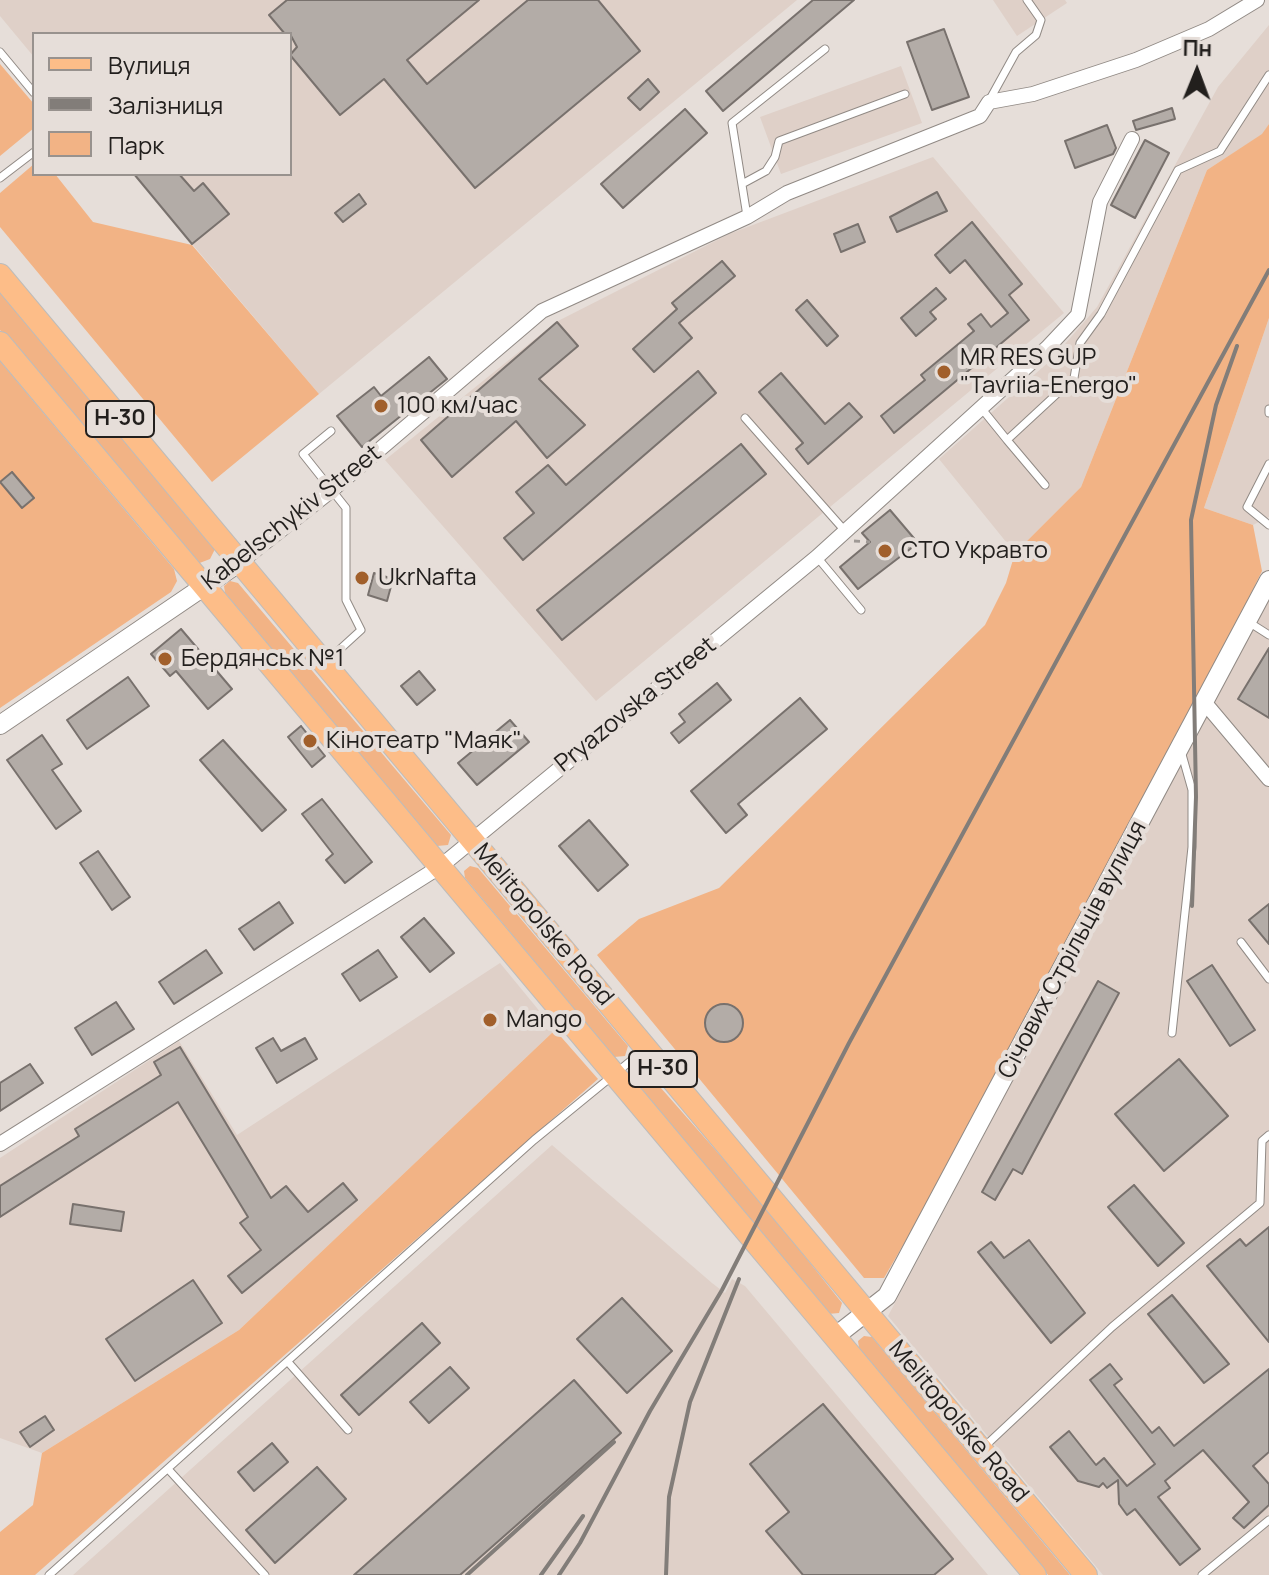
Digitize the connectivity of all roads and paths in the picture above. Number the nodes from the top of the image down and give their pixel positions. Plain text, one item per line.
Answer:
1 (1027, 0) edge
2 (1257, 0) edge
3 (825, 49) dead end
4 (0, 52) edge
5 (1269, 75) edge
6 (32, 91) edge
7 (905, 94) dead end
8 (989, 102) junction
9 (1132, 139) dead end
10 (32, 154) edge
11 (0, 178) edge
12 (742, 184) junction
13 (747, 217) junction
14 (0, 275) edge
15 (0, 343) edge
16 (981, 408) junction
17 (745, 418) dead end
18 (331, 431) dead end
19 (1007, 440) junction
20 (1269, 464) edge
21 (1045, 485) dead end
22 (332, 490) junction
23 (1269, 525) edge
24 (845, 531) junction
25 (817, 557) junction
26 (240, 562) junction
27 (1269, 580) edge
28 (204, 587) junction
29 (861, 610) dead end
30 (1246, 621) junction
31 (1269, 635) edge
32 (324, 663) junction
33 (1205, 703) junction
34 (0, 725) edge
35 (1180, 749) junction
36 (1269, 779) edge
37 (472, 840) junction
38 (441, 866) junction
39 (1241, 942) dead end
40 (1269, 979) edge
41 (1172, 1033) dead end
42 (646, 1048) junction
43 (615, 1074) junction
44 (1269, 1135) edge
45 (0, 1144) edge
46 (866, 1312) junction
47 (837, 1335) junction
48 (288, 1362) junction
49 (348, 1430) dead end
50 (981, 1450) junction
51 (168, 1469) junction
52 (1269, 1520) edge
53 (49, 1575) edge
54 (265, 1575) edge
55 (1035, 1575) edge
56 (1086, 1575) edge
57 (1202, 1575) edge

1 - 8 lane
2 - 8 street
3 - 12 lane
4 - 6 lane
5 - 19 lane
7 - 12 lane
8 - 13 street, Kabelschykiv Street
9 - 16 street, Pryazovska Street
10 - 11 lane
12 - 13 lane
13 - 22 street, Kabelschykiv Street
14 - 26 main road, Melitopolske Road / Н-30
15 - 28 main road, Melitopolske Road / Н-30
16 - 19 lane
16 - 24 street, Pryazovska Street
17 - 24 lane
18 - 22 lane
19 - 21 lane
20 - 23 lane
22 - 26 street, Kabelschykiv Street
22 - 32 lane
24 - 25 street, Pryazovska Street
25 - 29 lane
25 - 37 street, Pryazovska Street
26 - 28 street, Kabelschykiv Street
26 - 32 main road, Melitopolske Road / Н-30
27 - 30 street, Січових Стрільців вулиця
28 - 34 street, Kabelschykiv Street
28 - 38 main road, Melitopolske Road / Н-30
30 - 31 lane
30 - 33 street, Січових Стрільців вулиця
32 - 37 main road, Melitopolske Road / Н-30
33 - 35 street, Січових Стрільців вулиця
33 - 36 street
35 - 41 lane
35 - 46 street, Січових Стрільців вулиця
37 - 38 street, Pryazovska Street
37 - 42 main road, Melitopolske Road / Н-30
38 - 43 main road, Melitopolske Road / Н-30
38 - 45 street, Pryazovska Street
39 - 40 lane
42 - 43 lane
42 - 46 main road, Melitopolske Road / Н-30
43 - 47 main road, Melitopolske Road / Н-30
43 - 48 lane
44 - 50 lane
46 - 47 street, Січових Стрільців вулиця
46 - 50 main road, Melitopolske Road / Н-30
47 - 55 main road, Melitopolske Road / Н-30
48 - 49 lane
48 - 51 lane
50 - 56 main road, Melitopolske Road / Н-30
51 - 53 lane
51 - 54 lane
52 - 57 lane

